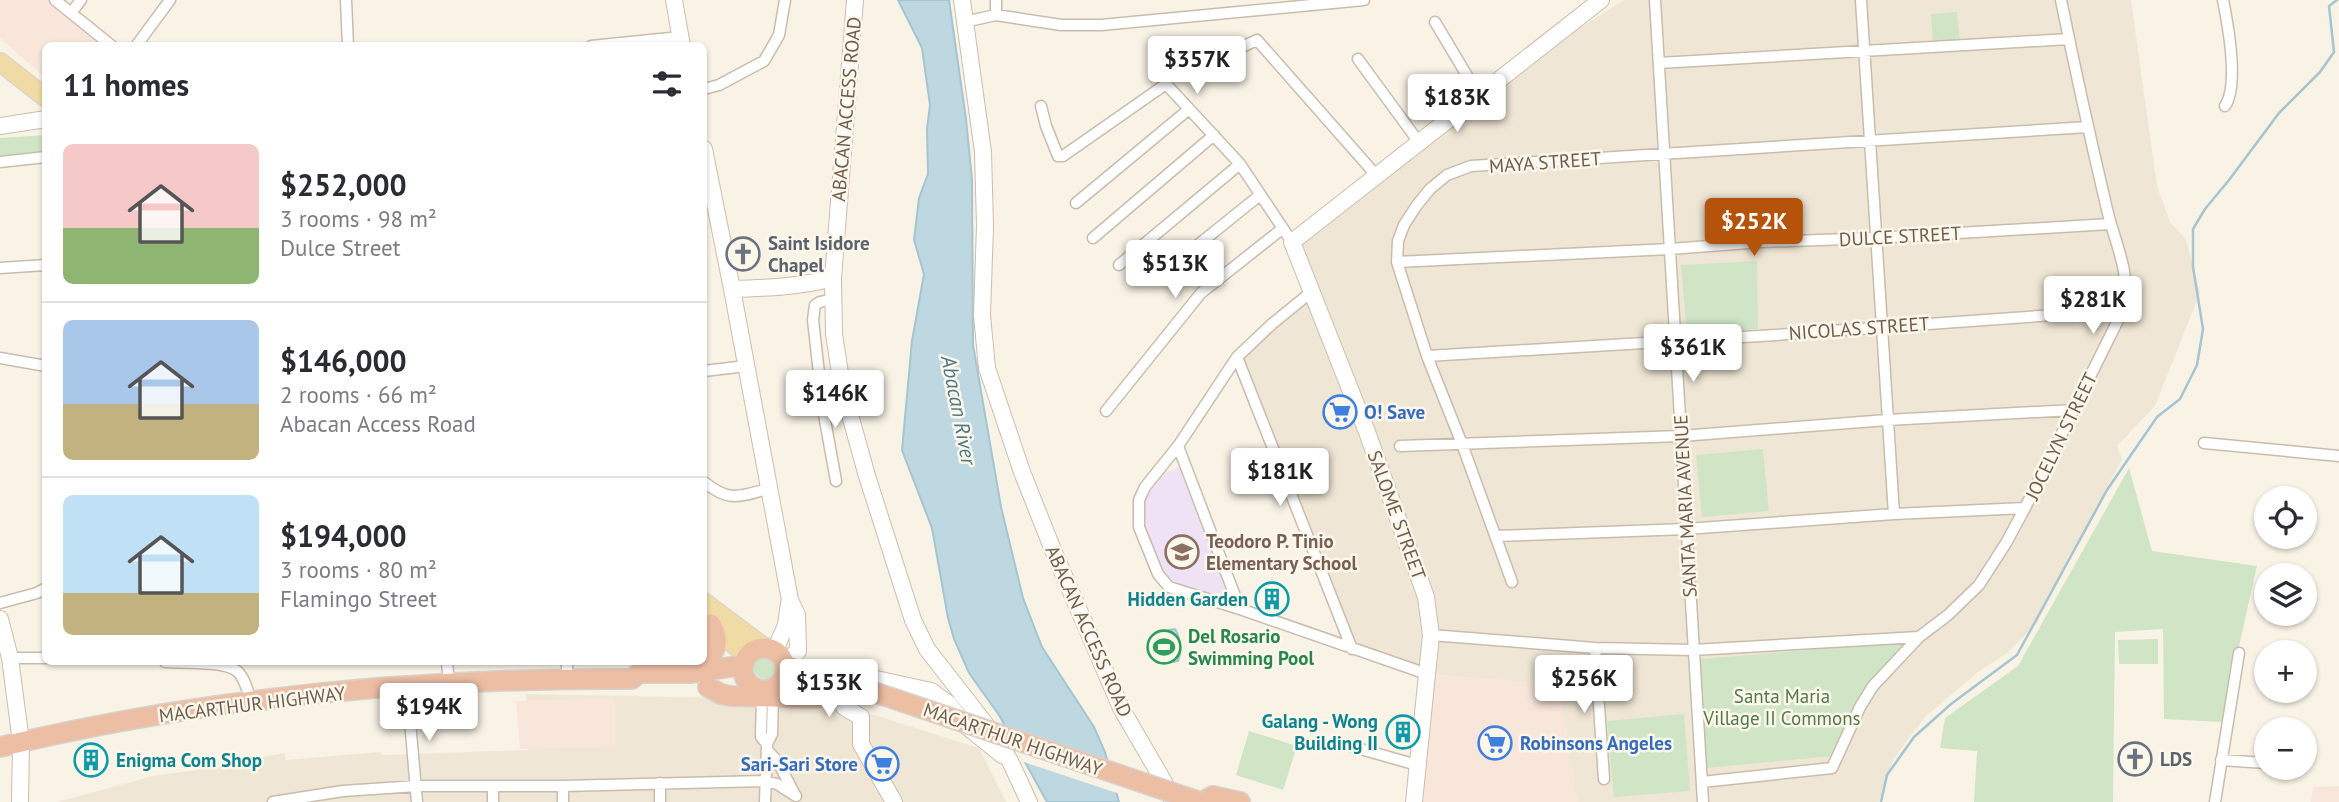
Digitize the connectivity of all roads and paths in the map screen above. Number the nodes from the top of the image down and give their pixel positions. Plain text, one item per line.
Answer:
1 (55, 0) edge
2 (81, 0) edge
3 (170, 0) edge
4 (346, 0) edge
5 (674, 0) edge
6 (785, 0) edge
7 (855, 0) edge
8 (962, 0) edge
9 (996, 0) edge
10 (1364, 0) edge
11 (1601, 0) edge
12 (1655, 0) edge
13 (1861, 0) edge
14 (2061, 0) edge
15 (2223, 0) edge
16 (71, 13) junction
17 (996, 15) junction
18 (964, 22) junction
19 (1435, 22) dead end
20 (2069, 39) junction
21 (681, 41) edge
22 (107, 42) edge
23 (139, 42) edge
24 (348, 42) edge
25 (663, 42) edge
26 (1244, 46) dead end
27 (1864, 50) junction
28 (1358, 60) dead end
29 (0, 62) edge
30 (1659, 63) junction
31 (707, 88) edge
32 (1478, 94) junction
33 (42, 95) edge
34 (1041, 106) dead end
35 (2225, 106) dead end
36 (1188, 110) junction
37 (42, 120) edge
38 (0, 126) edge
39 (2088, 127) junction
40 (1214, 135) junction
41 (1418, 141) junction
42 (1871, 141) junction
43 (1664, 154) junction
44 (42, 157) edge
45 (0, 162) edge
46 (707, 164) edge
47 (1240, 164) junction
48 (1376, 175) junction
49 (1260, 195) junction
50 (1076, 203) dead end
51 (2110, 224) junction
52 (1287, 235) junction
53 (1093, 238) dead end
54 (1875, 238) junction
55 (1670, 249) junction
56 (1396, 262) junction
57 (42, 265) edge
58 (1119, 265) dead end
59 (0, 268) edge
60 (1163, 273) dead end
61 (833, 278) junction
62 (732, 289) junction
63 (1310, 293) junction
64 (833, 299) junction
65 (2123, 310) junction
66 (1882, 326) junction
67 (1675, 340) junction
68 (1237, 356) junction
69 (1427, 356) junction
70 (0, 358) edge
71 (42, 365) edge
72 (746, 366) junction
73 (707, 371) edge
74 (2073, 410) junction
75 (1106, 411) dead end
76 (1887, 420) junction
77 (1681, 436) junction
78 (2204, 443) dead end
79 (1462, 444) junction
80 (1178, 446) junction
81 (1400, 446) dead end
82 (2339, 456) edge
83 (836, 481) dead end
84 (707, 484) edge
85 (767, 489) junction
86 (2025, 508) junction
87 (1894, 514) junction
88 (1686, 529) junction
89 (1496, 536) junction
90 (1512, 582) dead end
91 (42, 590) edge
92 (0, 603) edge
93 (707, 605) edge
94 (1240, 609) junction
95 (0, 619) edge
96 (707, 622) edge
97 (1432, 635) junction
98 (1919, 637) junction
99 (1595, 648) junction
100 (1352, 649) junction
101 (1693, 650) junction
102 (2239, 653) dead end
103 (10, 657) junction
104 (42, 658) edge
105 (707, 662) edge
106 (211, 665) edge
107 (447, 665) edge
108 (703, 665) edge
109 (567, 671) edge
110 (767, 671) junction
111 (691, 673) junction
112 (1427, 674) junction
113 (632, 678) junction
114 (449, 683) junction
115 (407, 686) junction
116 (840, 689) junction
117 (251, 702) junction
118 (985, 722) junction
119 (968, 727) junction
120 (21, 742) junction
121 (1350, 746) dead end
122 (0, 747) edge
123 (767, 747) junction
124 (2221, 760) junction
125 (1010, 761) junction
126 (2254, 762) edge
127 (1418, 765) junction
128 (1604, 779) dead end
129 (765, 781) junction
130 (1702, 782) junction
131 (660, 783) junction
132 (417, 786) junction
133 (493, 786) junction
134 (563, 786) junction
135 (1163, 792) edge
136 (343, 796) edge
137 (797, 799) edge
138 (1202, 801) edge
139 (20, 802) edge
140 (273, 802) edge
141 (417, 802) edge
142 (493, 802) edge
143 (563, 802) edge
144 (660, 802) edge
145 (765, 802) edge
146 (894, 802) edge
147 (1030, 802) edge
148 (1171, 802) edge
149 (1240, 802) edge
150 (1414, 802) edge
151 (1703, 802) edge
152 (2215, 802) edge

1 - 16 street
2 - 16 street
3 - 23 street
4 - 24 street
5 - 21 street
6 - 31 street
7 - 61 street, ABACAN ACCESS ROAD
8 - 18 street, ABACAN ACCESS ROAD
9 - 17 street
10 - 17 street
11 - 32 street
12 - 30 street, SANTA MARIA AVENUE
13 - 27 street
14 - 20 street, JOCELYN STREET
15 - 35 street
16 - 22 street
17 - 18 street
18 - 135 street, ABACAN ACCESS ROAD
19 - 32 street
20 - 27 street
20 - 39 street, JOCELYN STREET
21 - 25 street
26 - 48 street
27 - 30 street
27 - 42 street
28 - 41 street
29 - 33 main road
30 - 43 street, SANTA MARIA AVENUE
32 - 41 street
34 - 36 street
36 - 40 street
36 - 50 street
37 - 38 street
39 - 42 street, MAYA STREET
39 - 51 street, JOCELYN STREET
40 - 47 street
40 - 53 street
41 - 48 street
42 - 43 street, MAYA STREET
42 - 54 street
43 - 55 street, SANTA MARIA AVENUE
43 - 56 street, MAYA STREET
44 - 45 street
46 - 62 street
47 - 49 street
47 - 58 street
48 - 52 street
49 - 52 street
49 - 60 street
51 - 54 street, DULCE STREET
51 - 65 street, JOCELYN STREET
52 - 63 street, SALOME STREET
52 - 75 street
54 - 55 street, DULCE STREET
54 - 66 street
55 - 56 street, DULCE STREET
55 - 67 street, SANTA MARIA AVENUE
56 - 69 street, MAYA STREET
57 - 59 street
61 - 62 street
61 - 64 street, ABACAN ACCESS ROAD
62 - 72 street
63 - 68 street
63 - 97 street, SALOME STREET
64 - 83 street
64 - 118 street, ABACAN ACCESS ROAD
65 - 66 street, NICOLAS STREET
65 - 74 street, JOCELYN STREET
66 - 67 street, NICOLAS STREET
66 - 76 street
67 - 69 street, NICOLAS STREET
67 - 77 street, SANTA MARIA AVENUE
68 - 80 street
68 - 100 street
69 - 79 street, MAYA STREET
70 - 71 street
72 - 73 street
72 - 85 street
74 - 76 street
74 - 86 street, JOCELYN STREET
76 - 77 street
76 - 87 street
77 - 79 street
77 - 88 street, SANTA MARIA AVENUE
78 - 82 street
79 - 81 street
79 - 89 street, MAYA STREET
80 - 94 street
80 - 94 street
84 - 85 street
85 - 110 street
86 - 87 street
86 - 98 street, JOCELYN STREET
87 - 88 street
88 - 89 street
88 - 101 street, SANTA MARIA AVENUE
89 - 90 street, MAYA STREET
91 - 92 street
93 - 110 main road
94 - 100 street
95 - 103 street
96 - 105 highway
96 - 110 main road
97 - 99 street
97 - 112 street, SALOME STREET
98 - 101 street
98 - 130 street, JOCELYN STREET
99 - 101 street
99 - 128 street
100 - 112 street
101 - 130 street, SANTA MARIA AVENUE
102 - 124 street
103 - 104 street
103 - 120 street
106 - 117 street
107 - 114 street
108 - 111 highway
109 - 113 highway, MACARTHUR HIGHWAY
109 - 114 highway, MACARTHUR HIGHWAY
110 - 111 highway, MACARTHUR HIGHWAY
110 - 113 highway, MACARTHUR HIGHWAY
110 - 116 highway, MACARTHUR HIGHWAY
110 - 123 street
111 - 113 highway, MACARTHUR HIGHWAY
112 - 127 street, SALOME STREET
114 - 115 highway, MACARTHUR HIGHWAY
115 - 117 highway, MACARTHUR HIGHWAY
115 - 132 street
116 - 119 street
116 - 135 highway, MACARTHUR HIGHWAY
116 - 138 highway, MACARTHUR HIGHWAY, bridge
116 - 146 street
117 - 120 highway, MACARTHUR HIGHWAY
118 - 119 street
118 - 125 street, ABACAN ACCESS ROAD
119 - 125 street
120 - 122 highway, MACARTHUR HIGHWAY
120 - 139 street
121 - 127 street
123 - 129 street
123 - 137 street
124 - 126 street
124 - 152 street
125 - 147 street, ABACAN ACCESS ROAD
127 - 150 street, SALOME STREET
129 - 131 street
129 - 137 street
129 - 145 street
130 - 151 street, SANTA MARIA AVENUE
131 - 134 street
131 - 144 street
132 - 133 street
132 - 136 street
132 - 141 street
133 - 134 street
133 - 142 street
134 - 143 street
135 - 138 street
135 - 148 street, ABACAN ACCESS ROAD
136 - 140 street
138 - 149 highway, MACARTHUR HIGHWAY

